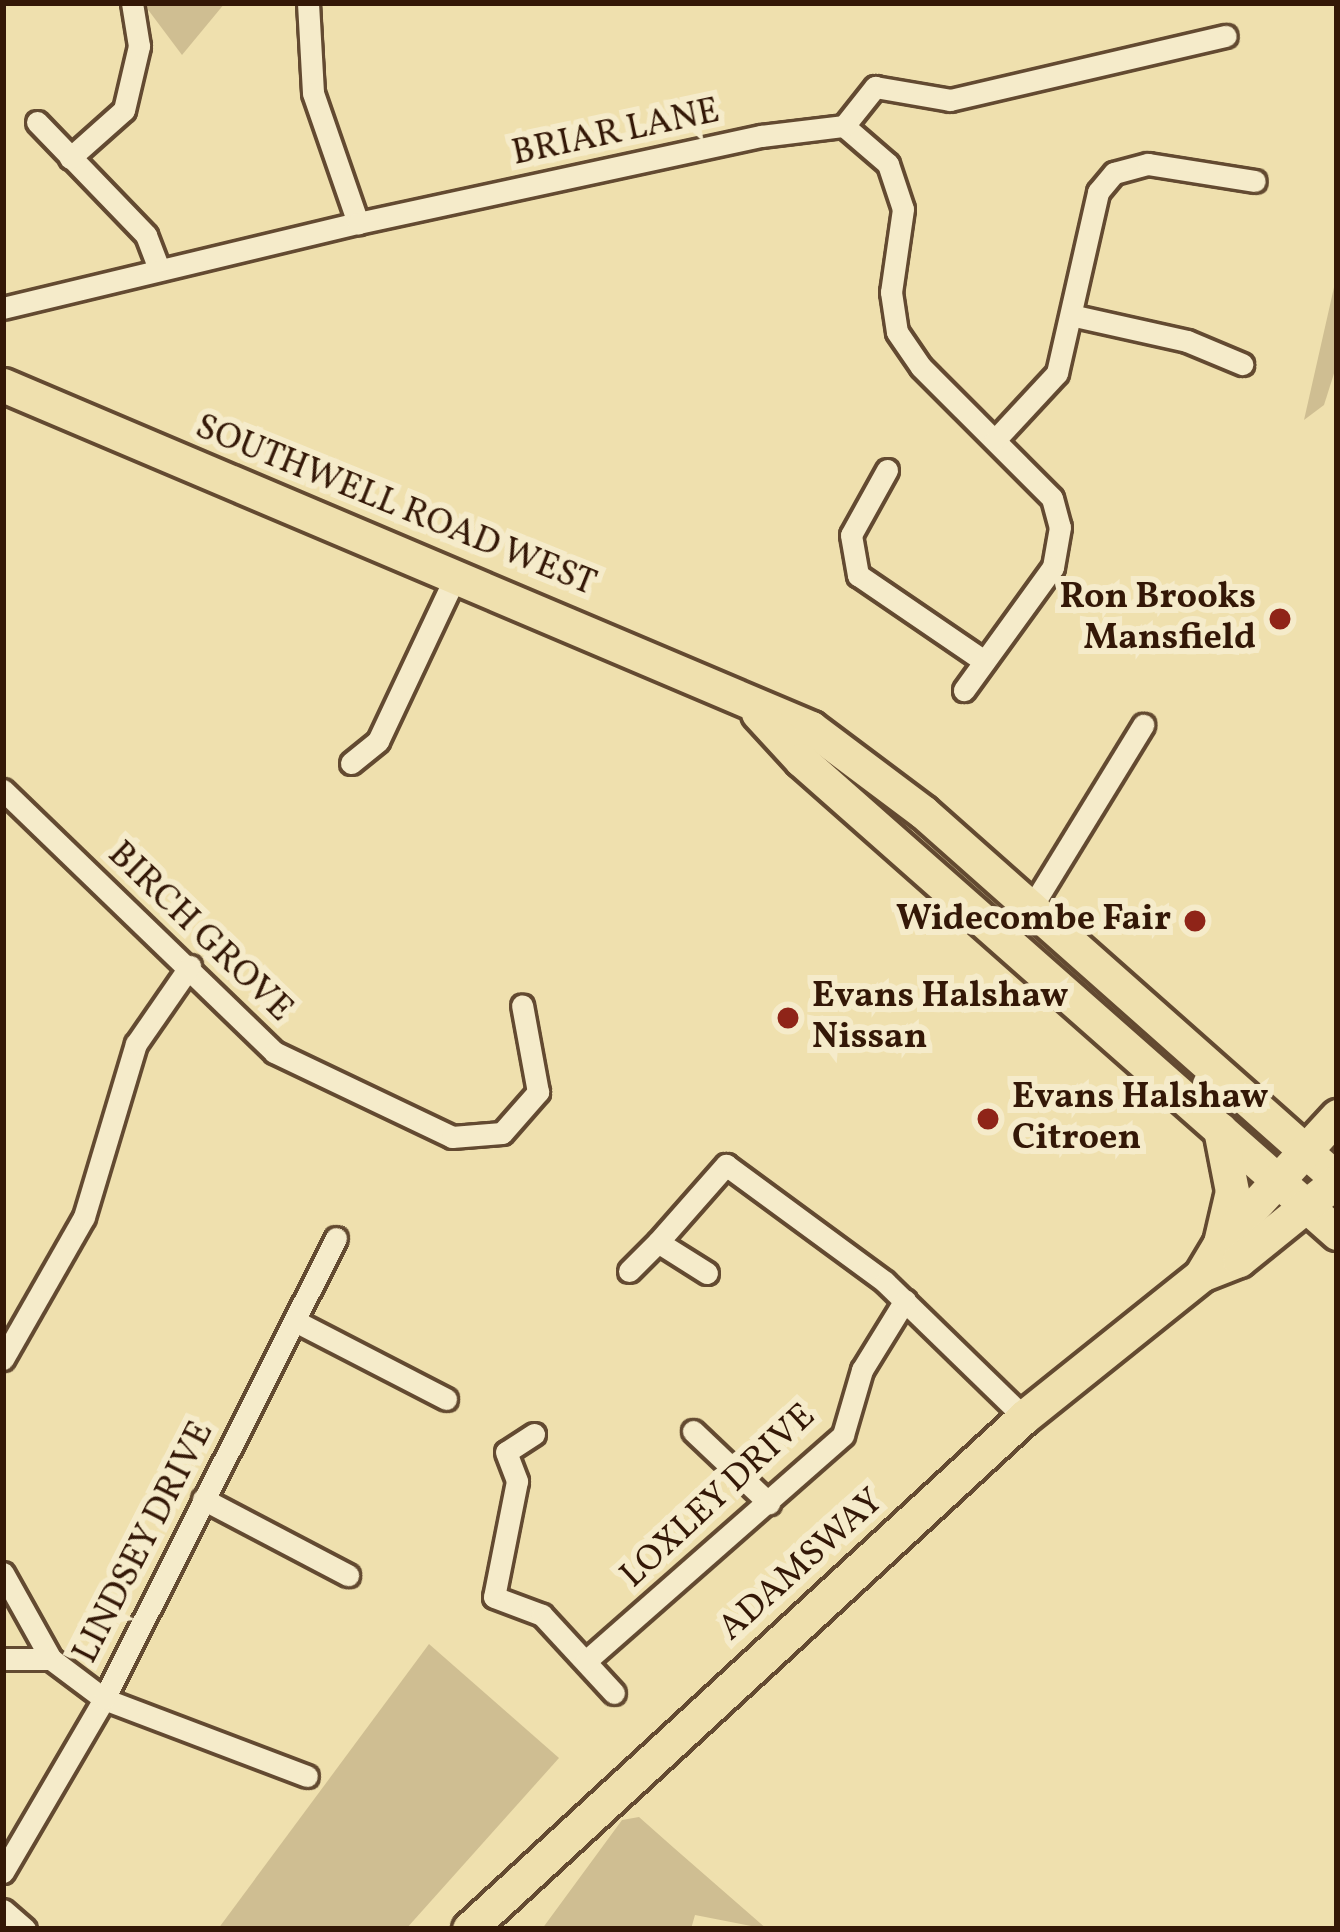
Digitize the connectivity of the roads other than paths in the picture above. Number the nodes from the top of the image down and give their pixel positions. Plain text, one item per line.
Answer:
1 (132, 3) edge
2 (308, 3) edge
3 (1226, 36) dead end
4 (37, 122) dead end
5 (844, 126) junction
6 (70, 158) junction
7 (1242, 171) dead end
8 (358, 224) junction
9 (158, 267) junction
10 (3, 308) edge
11 (1075, 316) junction
12 (1242, 364) dead end
13 (3, 386) edge
14 (995, 440) junction
15 (853, 478) dead end
16 (456, 575) junction
17 (984, 661) junction
18 (964, 690) dead end
19 (753, 708) junction
20 (1143, 725) dead end
21 (351, 763) dead end
22 (3, 790) edge
23 (1031, 908) junction
24 (190, 966) junction
25 (522, 1005) dead end
26 (1337, 1116) edge
27 (1220, 1129) junction
28 (1294, 1167) junction
29 (1329, 1193) edge
30 (1337, 1233) edge
31 (336, 1238) dead end
32 (658, 1243) junction
33 (1220, 1243) junction
34 (628, 1271) dead end
35 (706, 1273) dead end
36 (1201, 1275) junction
37 (905, 1300) junction
38 (296, 1321) junction
39 (7, 1333) edge
40 (3, 1360) edge
41 (446, 1399) dead end
42 (1024, 1417) junction
43 (692, 1431) dead end
44 (534, 1434) dead end
45 (203, 1499) junction
46 (769, 1504) junction
47 (3, 1573) edge
48 (348, 1574) dead end
49 (3, 1659) edge
50 (51, 1659) junction
51 (586, 1661) junction
52 (614, 1693) dead end
53 (104, 1699) junction
54 (307, 1776) dead end
55 (3, 1872) edge
56 (3, 1910) edge
57 (25, 1929) edge
58 (469, 1929) edge

1 - 6 street
2 - 8 street
3 - 5 street
4 - 6 street
5 - 8 street, BRIAR LANE
5 - 14 street
6 - 9 street
7 - 11 street
8 - 9 street, BRIAR LANE
9 - 10 street, BRIAR LANE
11 - 12 street
11 - 14 street
13 - 16 main road, SOUTHWELL ROAD WEST
14 - 17 street
15 - 17 street
16 - 19 main road, SOUTHWELL ROAD WEST
16 - 21 street
17 - 18 street
19 - 23 main road, SOUTHWELL ROAD WEST
19 - 27 main road, SOUTHWELL ROAD WEST
20 - 23 street
22 - 24 street, BIRCH GROVE
23 - 28 main road, SOUTHWELL ROAD WEST
24 - 25 street, BIRCH GROVE
24 - 39 street
26 - 28 main road, ADAMSWAY
27 - 28 main road, SOUTHWELL ROAD WEST
27 - 33 main road
28 - 29 main road
28 - 33 main road, ADAMSWAY
29 - 30 main road
29 - 36 main road, ADAMSWAY
31 - 38 street, LINDSEY DRIVE
32 - 34 street
32 - 35 street
32 - 37 street
33 - 36 main road, ADAMSWAY
36 - 42 main road, ADAMSWAY
37 - 42 street
37 - 46 street, LOXLEY DRIVE
38 - 41 street
38 - 45 street, LINDSEY DRIVE
39 - 40 street
42 - 58 main road, ADAMSWAY
43 - 46 street
44 - 51 street
45 - 48 street
45 - 53 street, LINDSEY DRIVE
46 - 51 street, LOXLEY DRIVE
47 - 50 street
49 - 50 street
50 - 53 street
51 - 52 street
53 - 54 street
53 - 55 street, LINDSEY DRIVE
56 - 57 street

